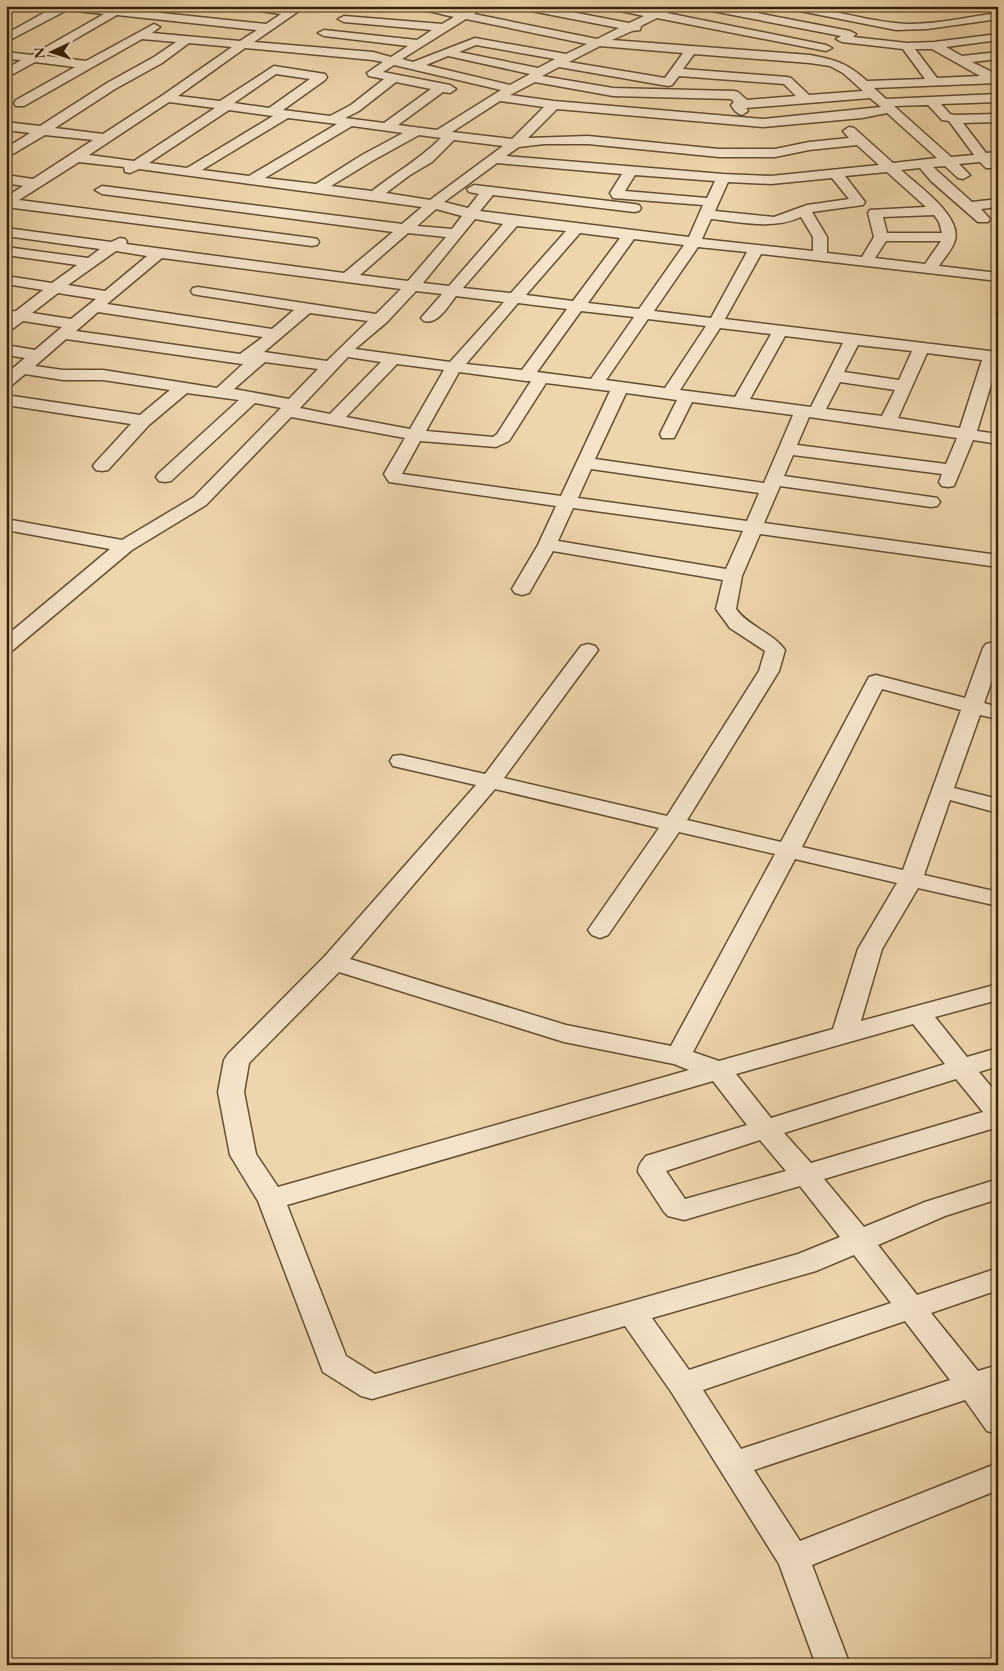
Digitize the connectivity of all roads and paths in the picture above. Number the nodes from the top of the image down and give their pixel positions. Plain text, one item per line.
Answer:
1 (65, 6) edge
2 (189, 6) edge
3 (244, 6) edge
4 (419, 6) edge
5 (479, 6) edge
6 (521, 6) edge
7 (611, 6) edge
8 (673, 6) edge
9 (702, 6) edge
10 (790, 6) edge
11 (887, 6) edge
12 (905, 6) edge
13 (120, 9) edge
14 (296, 9) edge
15 (826, 10) edge
16 (357, 11) dead end
17 (952, 11) dead end
18 (466, 14) junction
19 (656, 15) junction
20 (998, 16) edge
21 (171, 17) junction
22 (344, 19) junction
23 (968, 19) junction
24 (871, 22) junction
25 (794, 24) junction
26 (7, 25) edge
27 (28, 26) junction
28 (631, 27) junction
29 (268, 28) junction
30 (444, 28) junction
31 (650, 31) dead end
32 (324, 33) junction
33 (142, 35) junction
34 (770, 36) junction
35 (998, 36) edge
36 (678, 37) dead end
37 (846, 37) junction
38 (6, 39) edge
39 (186, 39) junction
40 (600, 43) junction
41 (243, 44) junction
42 (420, 44) junction
43 (934, 45) junction
44 (906, 46) junction
45 (651, 48) junction
46 (827, 48) junction
47 (298, 49) junction
48 (691, 50) junction
49 (445, 52) junction
50 (742, 52) junction
51 (230, 53) junction
52 (6, 55) edge
53 (998, 55) edge
54 (32, 59) junction
55 (810, 59) junction
56 (959, 60) junction
57 (395, 61) junction
58 (561, 61) junction
59 (313, 62) junction
60 (90, 65) junction
61 (342, 65) dead end
62 (414, 66) junction
63 (361, 67) dead end
64 (380, 70) junction
65 (298, 72) junction
66 (676, 72) junction
67 (614, 73) junction
68 (6, 74) edge
69 (536, 75) junction
70 (394, 78) junction
71 (995, 79) edge
72 (934, 83) junction
73 (441, 88) junction
74 (511, 88) junction
75 (868, 90) junction
76 (498, 96) junction
77 (167, 98) junction
78 (998, 98) edge
79 (807, 100) junction
80 (6, 101) edge
81 (931, 101) junction
82 (20, 103) junction
83 (744, 104) junction
84 (39, 105) dead end
85 (226, 105) junction
86 (554, 105) junction
87 (887, 106) junction
88 (57, 107) dead end
89 (76, 110) junction
90 (611, 110) junction
91 (273, 111) junction
92 (287, 113) junction
93 (652, 114) junction
94 (834, 117) junction
95 (998, 118) edge
96 (333, 119) junction
97 (713, 119) junction
98 (956, 119) junction
99 (350, 122) junction
100 (601, 123) dead end
101 (758, 123) junction
102 (6, 126) edge
103 (387, 127) junction
104 (44, 130) junction
105 (417, 131) junction
106 (444, 135) junction
107 (634, 135) junction
108 (716, 135) dead end
109 (104, 138) junction
110 (860, 141) junction
111 (515, 143) junction
112 (687, 150) junction
113 (794, 150) junction
114 (738, 153) junction
115 (6, 154) edge
116 (998, 156) edge
117 (982, 157) junction
118 (74, 158) junction
119 (494, 159) junction
120 (949, 161) junction
121 (356, 164) junction
122 (924, 164) junction
123 (136, 165) junction
124 (889, 167) junction
125 (630, 171) junction
126 (998, 171) edge
127 (189, 172) junction
128 (405, 172) junction
129 (835, 172) junction
130 (563, 174) junction
131 (680, 174) junction
132 (213, 175) junction
133 (964, 175) junction
134 (723, 178) junction
135 (936, 178) junction
136 (6, 179) edge
137 (251, 180) junction
138 (36, 184) junction
139 (456, 186) junction
140 (317, 189) junction
141 (102, 190) junction
142 (488, 191) junction
143 (374, 196) junction
144 (549, 198) junction
145 (180, 199) junction
146 (637, 202) junction
147 (7, 203) edge
148 (998, 203) edge
149 (432, 205) junction
150 (971, 206) junction
151 (825, 207) junction
152 (709, 208) junction
153 (808, 209) junction
154 (77, 211) junction
155 (875, 213) junction
156 (940, 213) junction
157 (470, 214) junction
158 (983, 219) junction
159 (150, 220) junction
160 (998, 220) edge
161 (333, 221) junction
162 (513, 221) junction
163 (405, 228) junction
164 (576, 229) junction
165 (6, 232) edge
166 (611, 233) junction
167 (456, 234) junction
168 (629, 236) junction
169 (881, 237) junction
170 (949, 237) junction
171 (312, 242) junction
172 (693, 244) junction
173 (114, 246) junction
174 (756, 250) junction
175 (6, 251) edge
176 (159, 253) junction
177 (820, 257) junction
178 (227, 262) junction
179 (866, 262) junction
180 (91, 263) junction
181 (929, 269) junction
182 (284, 270) junction
183 (998, 277) edge
184 (348, 278) junction
185 (6, 280) edge
186 (412, 286) junction
187 (56, 288) junction
188 (453, 290) junction
189 (198, 291) junction
190 (107, 296) junction
191 (515, 298) junction
192 (579, 305) junction
193 (95, 307) junction
194 (307, 307) junction
195 (645, 313) junction
196 (13, 315) edge
197 (172, 317) junction
198 (429, 318) dead end
199 (382, 319) junction
200 (716, 322) junction
201 (6, 327) edge
202 (67, 329) junction
203 (781, 330) junction
204 (275, 334) junction
205 (853, 339) junction
206 (922, 347) junction
207 (6, 350) edge
208 (344, 352) junction
209 (39, 354) junction
210 (256, 356) junction
211 (995, 356) edge
212 (393, 359) junction
213 (331, 366) junction
214 (454, 367) junction
215 (22, 369) junction
216 (835, 376) junction
217 (533, 377) junction
218 (6, 382) edge
219 (595, 384) junction
220 (904, 386) junction
221 (182, 388) junction
222 (620, 388) junction
223 (228, 393) junction
224 (669, 394) junction
225 (688, 396) junction
226 (252, 397) junction
227 (6, 400) edge
228 (740, 403) junction
229 (291, 408) junction
230 (809, 412) junction
231 (334, 420) junction
232 (143, 421) junction
233 (888, 422) junction
234 (668, 434) dead end
235 (968, 434) junction
236 (415, 435) junction
237 (998, 439) edge
238 (786, 449) junction
239 (584, 463) junction
240 (102, 466) dead end
241 (165, 477) dead end
242 (771, 484) junction
243 (566, 501) junction
244 (931, 502) dead end
245 (6, 524) edge
246 (754, 528) junction
247 (547, 545) junction
248 (125, 546) junction
249 (998, 561) edge
250 (733, 576) junction
251 (522, 589) dead end
252 (996, 642) edge
253 (6, 646) edge
254 (588, 650) dead end
255 (983, 696) edge
256 (998, 713) edge
257 (401, 761) dead end
258 (490, 782) junction
259 (942, 792) junction
260 (998, 806) edge
261 (673, 824) junction
262 (788, 851) junction
263 (911, 879) junction
264 (998, 899) edge
265 (600, 930) dead end
266 (334, 962) junction
267 (997, 990) edge
268 (919, 1014) junction
269 (844, 1034) junction
270 (678, 1056) junction
271 (998, 1057) edge
272 (963, 1068) junction
273 (720, 1071) junction
274 (998, 1109) edge
275 (998, 1117) edge
276 (765, 1129) junction
277 (804, 1173) junction
278 (998, 1189) edge
279 (271, 1200) junction
280 (859, 1241) junction
281 (998, 1279) edge
282 (912, 1308) junction
283 (632, 1313) junction
284 (985, 1381) edge
285 (683, 1384) junction
286 (998, 1422) edge
287 (734, 1464) junction
288 (998, 1476) edge
289 (793, 1558) junction
290 (834, 1665) edge

1 - 13 street
1 - 27 street
2 - 21 street
3 - 14 street
4 - 18 street
5 - 18 street
6 - 28 street
7 - 19 street
8 - 19 street
9 - 25 street
10 - 15 street
11 - 12 street
13 - 21 street
13 - 54 street
14 - 29 street
15 - 24 street
15 - 25 street
16 - 22 street
17 - 23 street
18 - 30 street
18 - 40 street
19 - 28 street
19 - 34 street
20 - 23 street
21 - 29 street
21 - 33 street
22 - 30 street
22 - 32 street
23 - 24 street
23 - 35 street
24 - 37 street
25 - 34 street
25 - 37 street
26 - 27 street
27 - 38 street
28 - 31 street
28 - 40 street
29 - 41 street
30 - 42 street
32 - 42 street
32 - 47 street
33 - 39 street
33 - 60 street
34 - 46 street
34 - 50 street
35 - 43 street
36 - 50 street
37 - 44 street
37 - 46 street
39 - 41 street
39 - 89 street
40 - 45 street
40 - 58 street
41 - 47 street
41 - 51 street
42 - 57 street
43 - 44 street
43 - 56 street
44 - 72 street
45 - 48 street
45 - 67 street
46 - 55 street
47 - 57 street
48 - 50 street
48 - 66 street
49 - 58 street
49 - 62 street
49 - 69 street
50 - 55 street
51 - 59 street
51 - 77 street
52 - 54 street
53 - 56 street
54 - 60 street
54 - 68 street
55 - 75 street
56 - 71 street
57 - 62 street
57 - 64 street
58 - 67 street
58 - 69 street
59 - 61 street
59 - 65 street
60 - 82 street
62 - 74 street
63 - 64 street
64 - 70 street
65 - 85 street
65 - 91 street
66 - 67 street
66 - 79 street
69 - 74 street
69 - 83 street
70 - 73 street
70 - 96 street
71 - 72 street
72 - 75 street
73 - 76 street
73 - 103 street
74 - 76 street
75 - 79 street
75 - 87 street
76 - 86 street
76 - 106 street
77 - 85 street
77 - 109 street
78 - 81 street
79 - 83 street
80 - 82 street
81 - 87 street
81 - 98 street
82 - 84 street
83 - 101 street
85 - 91 street
85 - 123 street
86 - 90 street
86 - 111 street
87 - 94 street
87 - 120 street
88 - 89 street
89 - 104 street
90 - 93 street
90 - 100 street
91 - 92 street
92 - 96 street
92 - 127 street
93 - 97 street
93 - 107 street
94 - 101 street
94 - 110 street
95 - 98 street
96 - 99 street
97 - 101 street
97 - 108 street
98 - 117 street
99 - 103 street
99 - 137 street
101 - 113 street
102 - 104 street
103 - 105 street
104 - 109 street
104 - 115 street
105 - 106 street
105 - 121 street
106 - 111 street
106 - 128 street
107 - 111 street
107 - 112 street
107 - 114 street
109 - 118 street
110 - 113 street
110 - 124 street
111 - 119 street
112 - 114 street
112 - 131 street
113 - 114 street
116 - 117 street
117 - 120 street
117 - 126 street
118 - 123 street
118 - 138 street
119 - 130 street
119 - 139 street
120 - 122 street
120 - 133 street
121 - 128 street
121 - 140 street
122 - 124 street
122 - 135 street
123 - 127 street
123 - 141 street
124 - 129 street
124 - 156 street
125 - 130 street
125 - 131 street
125 - 146 street
126 - 133 street
127 - 132 street
128 - 143 street
129 - 134 street
129 - 151 street
130 - 144 street
131 - 134 street
132 - 137 street
132 - 145 street
133 - 135 street
134 - 152 street
135 - 150 street
136 - 138 street
137 - 140 street
138 - 147 street
139 - 142 street
139 - 149 street
140 - 143 street
141 - 145 street
141 - 154 street
142 - 144 street
142 - 157 street
143 - 149 street
144 - 146 street
145 - 159 street
145 - 161 street
146 - 152 street
146 - 166 street
147 - 154 street
148 - 150 street
149 - 157 street
149 - 163 street
150 - 158 street
151 - 153 street
151 - 155 street
152 - 153 street
152 - 172 street
153 - 177 street
154 - 159 street
155 - 156 street
155 - 169 street
156 - 158 street
156 - 170 street
157 - 162 street
157 - 167 street
158 - 160 street
159 - 171 street
159 - 173 street
161 - 163 street
161 - 171 street
162 - 164 street
162 - 188 street
163 - 167 street
163 - 184 street
164 - 166 street
164 - 191 street
165 - 173 street
166 - 168 street
167 - 186 street
168 - 172 street
168 - 192 street
169 - 170 street
169 - 179 street
170 - 181 street
171 - 182 street
172 - 174 street
172 - 195 street
173 - 176 street
173 - 180 street
174 - 177 street
174 - 200 street
175 - 180 street
176 - 178 street
176 - 190 street
177 - 179 street
178 - 182 street
178 - 189 street
179 - 181 street
180 - 187 street
181 - 183 street
182 - 184 street
184 - 186 street
185 - 187 street
186 - 188 street
186 - 199 street
187 - 190 street
187 - 196 street
188 - 191 street
188 - 198 street
189 - 194 street
189 - 197 street
190 - 193 street
191 - 192 street
191 - 214 street
192 - 195 street
192 - 217 street
193 - 197 street
193 - 202 street
194 - 199 street
194 - 204 street
195 - 200 street
195 - 219 street
196 - 201 street
196 - 202 street
197 - 204 street
199 - 208 street
200 - 203 street
200 - 224 street
202 - 209 street
202 - 210 street
203 - 205 street
203 - 228 street
204 - 210 street
205 - 206 street
205 - 216 street
206 - 211 street
206 - 220 street
207 - 209 street
208 - 212 street
208 - 213 street
209 - 215 street
210 - 213 street
210 - 223 street
211 - 235 street
212 - 214 street
212 - 231 street
213 - 229 street
214 - 217 street
214 - 236 street
215 - 218 street
215 - 221 street
216 - 220 street
216 - 230 street
217 - 219 street
217 - 236 street
219 - 222 street
220 - 233 street
221 - 223 street
221 - 232 street
222 - 224 street
222 - 239 street
223 - 226 street
224 - 225 street
225 - 228 street
225 - 234 street
226 - 229 street
226 - 241 street
227 - 232 street
228 - 230 street
229 - 231 street
229 - 248 street
230 - 233 street
230 - 238 street
231 - 236 street
232 - 240 street
233 - 235 street
235 - 237 street
235 - 238 street
236 - 243 street
238 - 242 street
239 - 242 street
239 - 243 street
242 - 244 street
242 - 246 street
243 - 246 street
243 - 247 street
245 - 248 street
246 - 249 street
246 - 250 street
247 - 250 street
247 - 251 street
248 - 253 street
250 - 261 street
252 - 255 street
254 - 258 street
255 - 256 street
255 - 259 street
255 - 262 street
257 - 258 street
258 - 261 street
258 - 266 street
259 - 260 street
259 - 263 street
261 - 262 street
261 - 265 street
262 - 263 street
262 - 270 street
263 - 264 street
263 - 269 street
266 - 270 street
266 - 279 street
267 - 268 street
268 - 269 street
268 - 272 street
269 - 273 street
270 - 273 street
271 - 272 street
272 - 274 street
272 - 276 street
273 - 276 street
273 - 279 street
275 - 277 street
276 - 277 street
276 - 277 street
277 - 280 street
278 - 280 street
279 - 283 street
280 - 282 street
280 - 283 street
281 - 282 street
282 - 284 street
282 - 285 street
283 - 285 street
284 - 286 street
284 - 287 street
285 - 287 street
287 - 289 street
288 - 289 street
289 - 290 street

